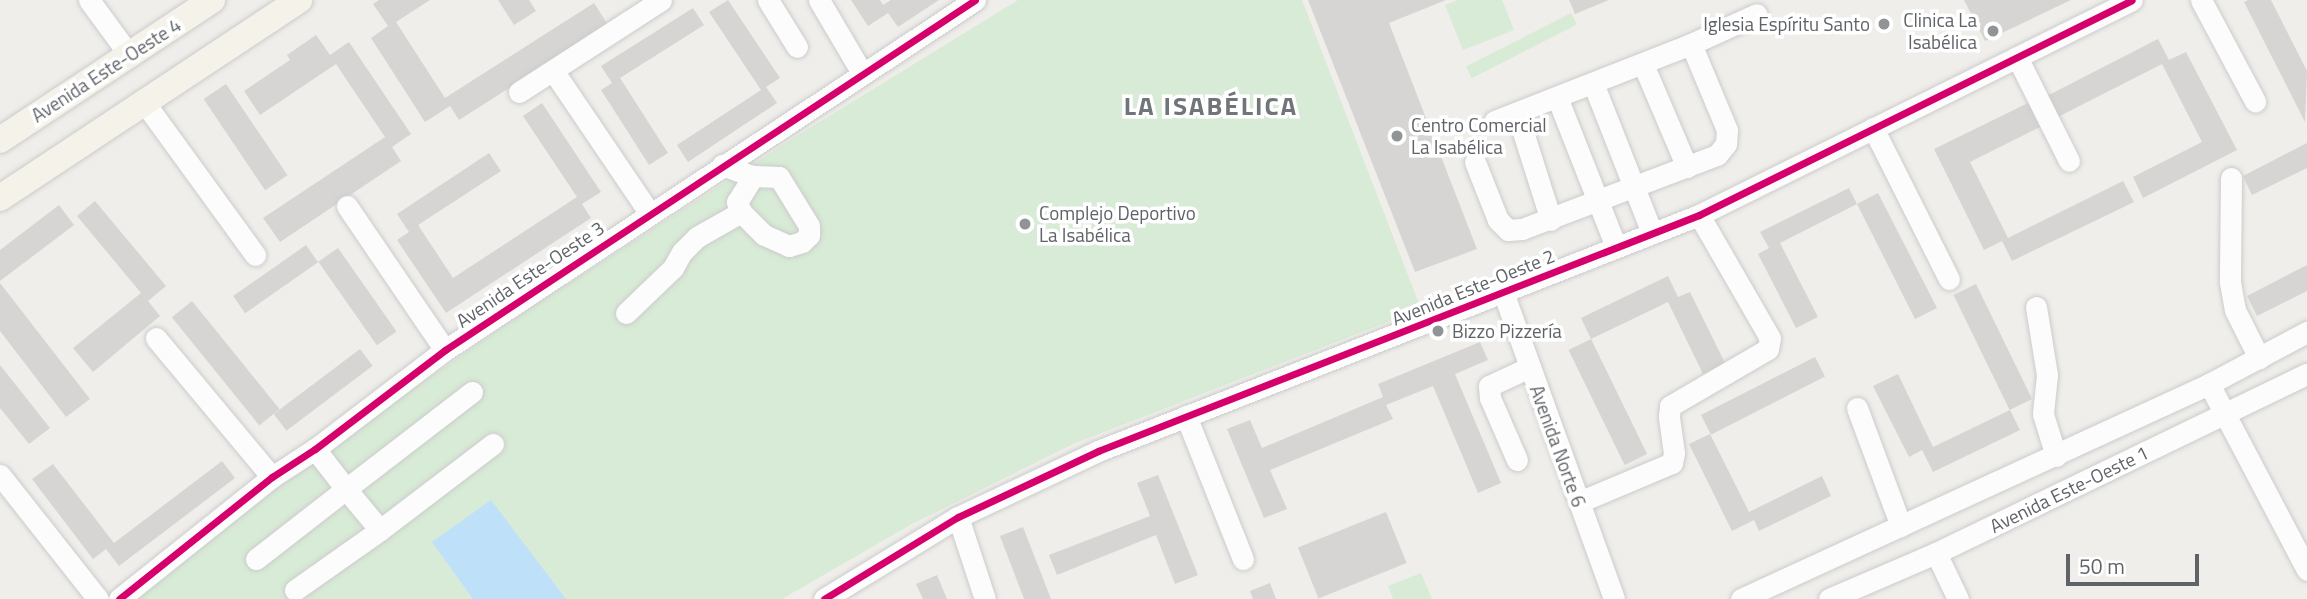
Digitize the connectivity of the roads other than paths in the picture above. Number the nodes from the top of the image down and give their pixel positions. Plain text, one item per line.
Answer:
1 (89, 0) edge
2 (212, 0) edge
3 (299, 0) edge
4 (661, 0) edge
5 (768, 0) edge
6 (819, 0) edge
7 (975, 0) edge
8 (2132, 0) edge
9 (2201, 0) edge
10 (1756, 14) dead end
11 (1691, 44) junction
12 (797, 47) dead end
13 (130, 56) junction
14 (2017, 57) junction
15 (1643, 64) junction
16 (554, 72) junction
17 (862, 73) junction
18 (1592, 83) junction
19 (519, 92) dead end
20 (1556, 97) junction
21 (2255, 101) dead end
22 (144, 102) junction
23 (1517, 113) junction
24 (1495, 121) dead end
25 (1873, 128) junction
26 (0, 140) edge
27 (2069, 161) dead end
28 (1475, 162) dead end
29 (722, 165) junction
30 (1687, 166) junction
31 (753, 176) junction
32 (2231, 178) dead end
33 (1633, 185) junction
34 (0, 198) edge
35 (1600, 199) junction
36 (347, 206) dead end
37 (741, 212) junction
38 (650, 214) junction
39 (1699, 215) junction
40 (1551, 220) junction
41 (1652, 233) junction
42 (1616, 247) junction
43 (255, 255) dead end
44 (1949, 279) dead end
45 (1503, 292) junction
46 (2036, 307) dead end
47 (626, 313) dead end
48 (2307, 332) edge
49 (156, 338) dead end
50 (445, 350) junction
51 (2259, 358) junction
52 (1530, 367) junction
53 (2307, 374) edge
54 (2209, 384) junction
55 (472, 392) dead end
56 (1857, 408) dead end
57 (2224, 415) junction
58 (1186, 416) junction
59 (493, 444) dead end
60 (316, 449) junction
61 (2056, 456) junction
62 (1517, 460) dead end
63 (0, 475) edge
64 (272, 477) junction
65 (346, 489) junction
66 (1579, 502) junction
67 (958, 517) junction
68 (1901, 526) junction
69 (380, 530) junction
70 (1936, 553) junction
71 (256, 559) dead end
72 (1243, 559) dead end
73 (2307, 570) edge
74 (295, 590) dead end
75 (98, 599) edge
76 (119, 599) edge
77 (824, 599) edge
78 (985, 599) edge
79 (1614, 599) edge
80 (1741, 599) edge
81 (1829, 599) edge
82 (1958, 599) edge

1 - 13 street
2 - 13 main road, Avenida Este-Oeste 4
3 - 22 main road
4 - 16 street
5 - 12 street
6 - 17 street
7 - 17 street, Avenida Este-Oeste 3
8 - 14 street, Avenida Este-Oeste 2
9 - 21 street
10 - 11 street
11 - 15 street
11 - 30 street
13 - 26 main road, Avenida Este-Oeste 4
14 - 25 street, Avenida Este-Oeste 2
14 - 27 street
15 - 18 street
15 - 30 street
16 - 19 street
16 - 38 street
17 - 29 street, Avenida Este-Oeste 3
18 - 20 street
18 - 33 street
20 - 23 street
20 - 35 street
22 - 34 main road
22 - 43 street
23 - 24 street
23 - 40 street
25 - 39 street, Avenida Este-Oeste 2
25 - 44 street
28 - 40 street
29 - 31 street
29 - 38 street, Avenida Este-Oeste 3
30 - 33 street
31 - 37 street
31 - 37 street
32 - 51 street
33 - 35 street
33 - 41 street
35 - 40 street
35 - 42 street
36 - 50 street
37 - 47 street
38 - 50 street, Avenida Este-Oeste 3
39 - 41 street, Avenida Este-Oeste 2
39 - 66 street
41 - 42 street, Avenida Este-Oeste 2
42 - 45 street, Avenida Este-Oeste 2
45 - 52 street, Avenida Norte 6
45 - 58 street, Avenida Este-Oeste 2
46 - 61 street
48 - 51 street
49 - 64 street
50 - 60 street, Avenida Este-Oeste 3
51 - 54 street
52 - 62 street
52 - 66 street, Avenida Norte 6
53 - 57 street, Avenida Este-Oeste 1
54 - 57 street
54 - 61 street
55 - 65 street
56 - 68 street
57 - 70 street, Avenida Este-Oeste 1
57 - 73 street
58 - 67 street, Avenida Este-Oeste 2
58 - 72 street
59 - 69 street
60 - 64 street, Avenida Este-Oeste 3
60 - 65 street
61 - 68 street
63 - 75 street
64 - 76 street, Avenida Este-Oeste 3
65 - 69 street
65 - 71 street
66 - 79 street, Avenida Norte 6
67 - 77 street, Avenida Este-Oeste 2
67 - 78 street
68 - 80 street
69 - 74 street
70 - 81 street, Avenida Este-Oeste 1
70 - 82 street

